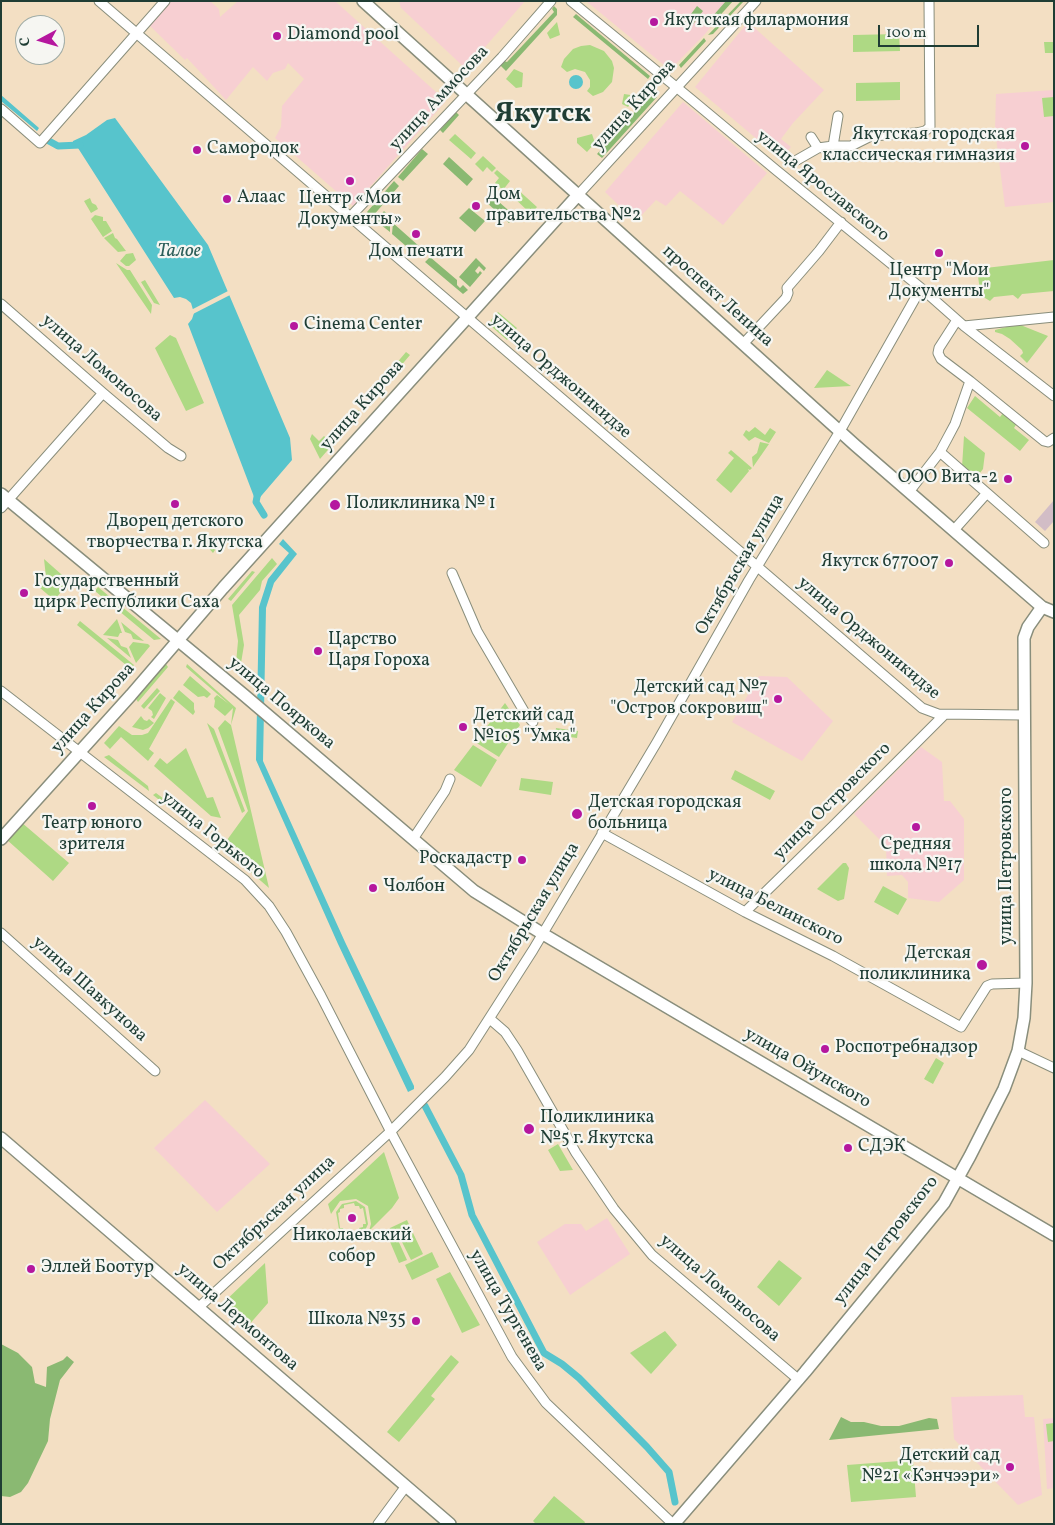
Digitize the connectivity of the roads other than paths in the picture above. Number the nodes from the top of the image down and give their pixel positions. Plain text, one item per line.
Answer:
1 (99, 1) edge
2 (165, 1) edge
3 (363, 1) edge
4 (551, 1) edge
5 (571, 1) edge
6 (756, 1) edge
7 (929, 1) edge
8 (136, 34) junction
9 (677, 87) junction
10 (466, 94) junction
11 (1, 109) edge
12 (838, 116) dead end
13 (812, 137) dead end
14 (833, 146) junction
15 (818, 148) junction
16 (797, 160) dead end
17 (578, 194) junction
18 (350, 217) junction
19 (840, 222) junction
20 (921, 288) junction
21 (1, 304) edge
22 (1054, 317) edge
23 (466, 318) junction
24 (961, 323) junction
25 (743, 344) junction
26 (970, 381) junction
27 (103, 393) junction
28 (1054, 396) edge
29 (840, 431) junction
30 (1054, 438) edge
31 (940, 452) junction
32 (181, 456) dead end
33 (909, 492) junction
34 (987, 493) junction
35 (4, 501) edge
36 (954, 530) junction
37 (1044, 543) dead end
38 (757, 567) junction
39 (452, 573) dead end
40 (1042, 607) junction
41 (1054, 612) edge
42 (177, 640) junction
43 (1, 691) edge
44 (944, 715) junction
45 (1024, 715) junction
46 (533, 722) dead end
47 (80, 752) junction
48 (450, 779) dead end
49 (602, 833) junction
50 (1, 839) edge
51 (413, 839) junction
52 (745, 912) junction
53 (1, 932) edge
54 (543, 934) junction
55 (1026, 983) junction
56 (490, 1019) junction
57 (1018, 1051) junction
58 (1054, 1068) edge
59 (155, 1071) dead end
60 (391, 1131) junction
61 (1, 1138) edge
62 (958, 1178) junction
63 (1054, 1235) edge
64 (199, 1307) junction
65 (798, 1380) junction
66 (406, 1486) junction
67 (378, 1524) edge
68 (450, 1524) edge
69 (673, 1524) edge

1 - 8 street, улица Орджоникидзе
2 - 8 street
3 - 10 main road, проспект Ленина
4 - 10 street, улица Аммосова
5 - 9 street, улица Ярославского
6 - 9 street, улица Кирова
7 - 14 street
8 - 11 street
8 - 18 street, улица Орджоникидзе
9 - 17 street, улица Кирова
9 - 19 street, улица Ярославского
10 - 17 main road, проспект Ленина
10 - 18 street, улица Аммосова
12 - 14 street
13 - 15 street
14 - 15 street
15 - 16 street
17 - 23 main road, улица Кирова
17 - 25 main road, проспект Ленина
18 - 23 street, улица Орджоникидзе
19 - 20 street, улица Ярославского
19 - 25 street
20 - 24 street, улица Ярославского
20 - 29 street, Октябрьская улица
21 - 27 street, улица Ломоносова
22 - 24 street
23 - 38 street, улица Орджоникидзе
23 - 42 main road, улица Кирова
24 - 26 street
24 - 28 street, улица Ярославского
25 - 29 main road, проспект Ленина
26 - 30 street
26 - 31 street
27 - 32 street, улица Ломоносова
27 - 35 street
29 - 33 main road, проспект Ленина
29 - 38 street, Октябрьская улица
31 - 33 street
31 - 34 street
33 - 36 main road, проспект Ленина
34 - 36 street
34 - 37 street
35 - 42 main road, улица Пояркова
36 - 40 main road, проспект Ленина
38 - 44 street, улица Орджоникидзе
38 - 49 street, Октябрьская улица
39 - 46 street
40 - 41 main road, проспект Ленина
40 - 45 main road, улица Петровского
42 - 47 main road, улица Кирова
42 - 51 main road, улица Пояркова
43 - 47 street, улица Горького
44 - 45 street, улица Орджоникидзе
44 - 52 street, улица Островского
45 - 55 main road, улица Петровского
47 - 50 main road, улица Кирова
47 - 60 street, улица Горького
48 - 51 street
49 - 52 street, улица Белинского
49 - 54 street, Октябрьская улица
51 - 54 main road, улица Пояркова
52 - 55 street, улица Белинского
53 - 59 street, улица Шавкунова
54 - 56 street, Октябрьская улица
54 - 62 main road, улица Ойунского
55 - 57 main road, улица Петровского
56 - 60 street, Октябрьская улица
56 - 65 street, улица Ломоносова
57 - 58 street
57 - 62 main road, улица Петровского
60 - 64 street, Октябрьская улица
60 - 69 street, улица Тургенева
61 - 64 main road, улица Лермонтова
62 - 63 main road, улица Ойунского
62 - 65 main road, улица Петровского
64 - 66 main road, улица Лермонтова
65 - 69 main road, улица Петровского
66 - 67 street
66 - 68 main road, улица Лермонтова

